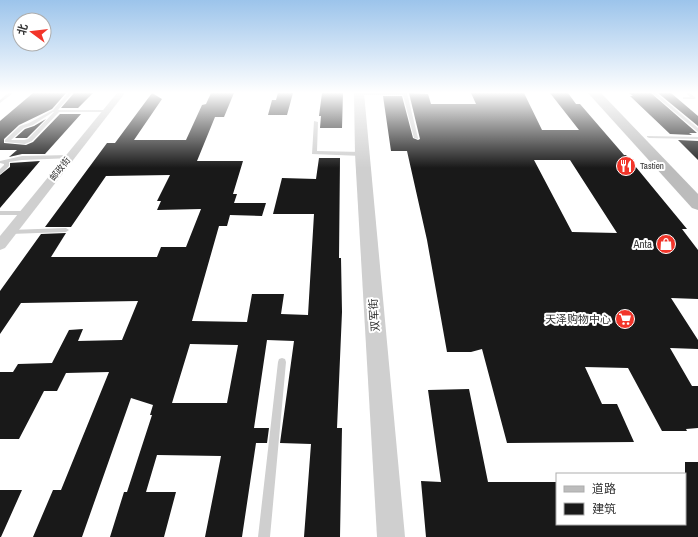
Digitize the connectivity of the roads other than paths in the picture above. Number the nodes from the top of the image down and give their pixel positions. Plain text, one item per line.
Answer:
1 (43, 118) edge
2 (50, 118) edge
3 (101, 118) edge
4 (361, 118) edge
5 (411, 118) edge
6 (617, 118) edge
7 (630, 118) edge
8 (683, 118) edge
9 (316, 122) dead end
10 (698, 131) edge
11 (649, 137) junction
12 (416, 138) dead end
13 (698, 138) edge
14 (362, 154) junction
15 (70, 158) junction
16 (2, 162) edge
17 (0, 172) edge
18 (698, 187) edge
19 (698, 204) edge
20 (0, 213) edge
21 (26, 213) junction
22 (66, 230) dead end
23 (10, 232) junction
24 (0, 245) edge
25 (282, 362) dead end
26 (264, 537) edge
27 (391, 537) edge

1 - 2 lane
3 - 15 street, 邮政街
4 - 14 street, 双军街
5 - 12 lane
6 - 19 main road
7 - 11 main road
8 - 10 lane
9 - 14 lane
11 - 13 lane
11 - 18 main road
14 - 27 street, 双军街
15 - 16 lane
15 - 21 street, 邮政街
16 - 17 lane
20 - 21 lane
21 - 23 street, 邮政街
22 - 23 lane
23 - 24 street, 邮政街
25 - 26 lane

